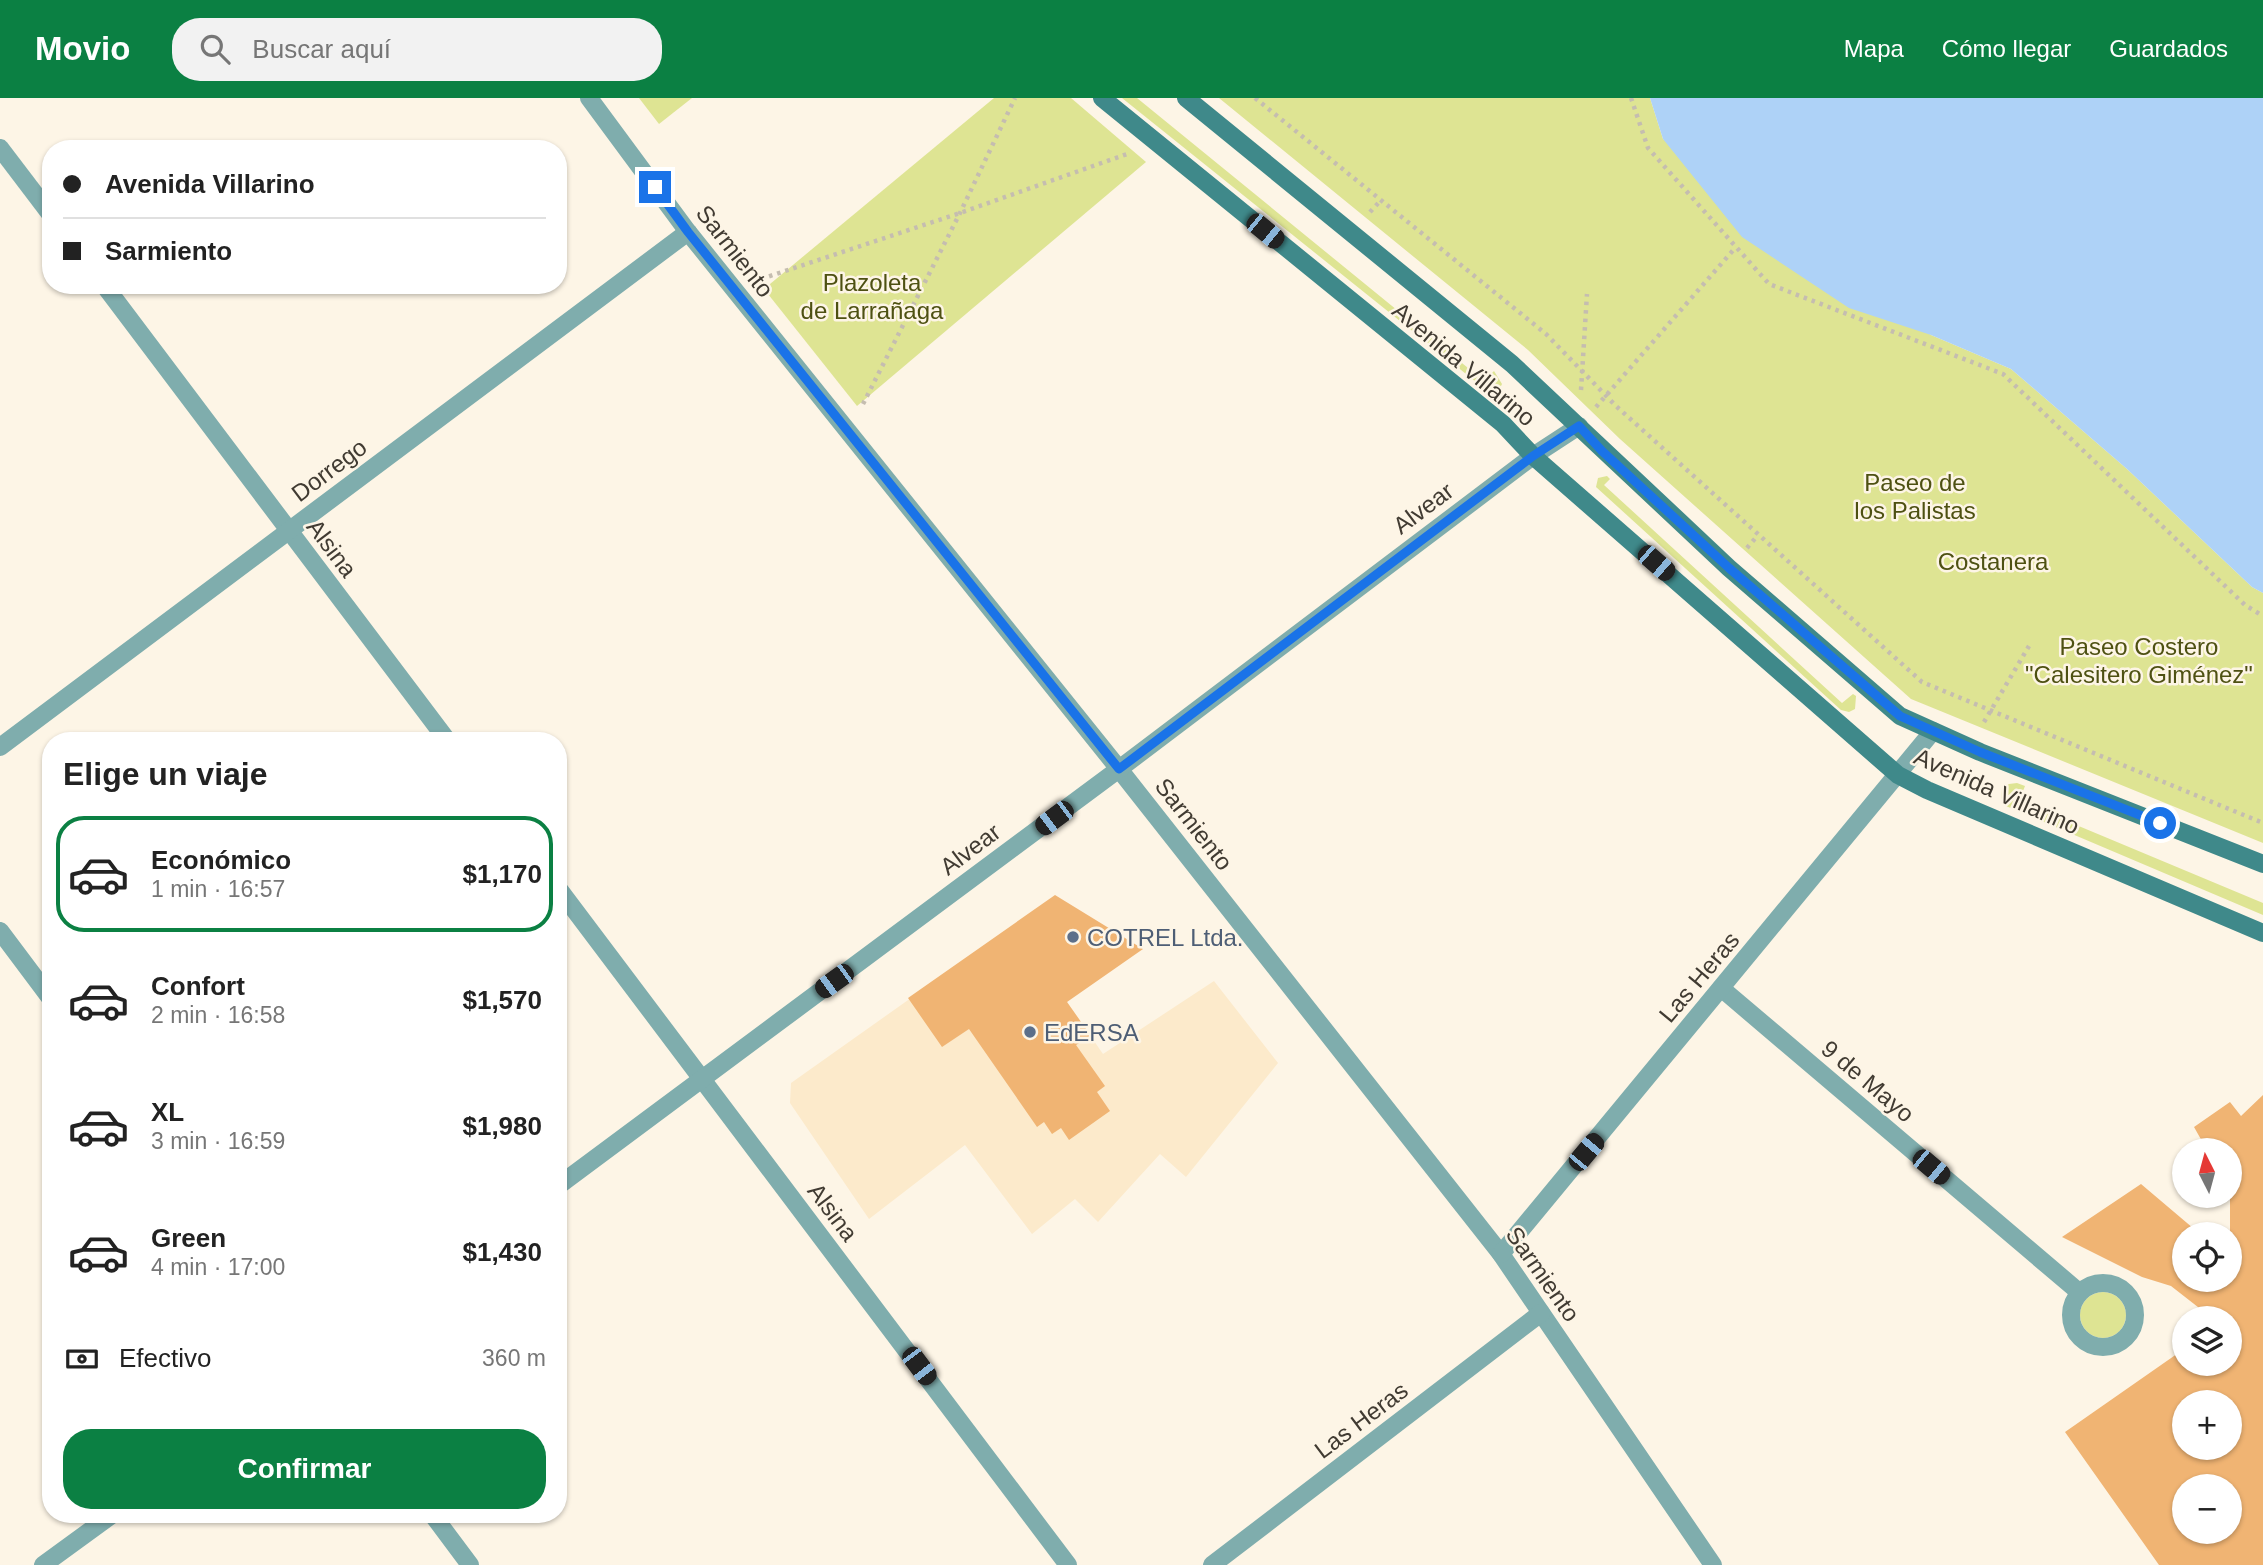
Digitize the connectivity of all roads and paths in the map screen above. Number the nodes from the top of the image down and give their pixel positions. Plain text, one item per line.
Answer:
1 (589, 98) edge
2 (1015, 98) edge
3 (1102, 98) edge
4 (1186, 98) edge
5 (1255, 98) edge
6 (1631, 98) edge
7 (1157, 143) junction
8 (0, 148) edge
9 (42, 203) edge
10 (960, 213) junction
11 (688, 232) junction
12 (1736, 247) junction
13 (733, 288) junction
14 (111, 294) edge
15 (1587, 294) dead end
16 (1582, 371) junction
17 (1606, 396) junction
18 (1579, 426) junction
19 (849, 433) junction
20 (1533, 456) junction
21 (289, 531) junction
22 (2263, 616) edge
23 (2029, 646) dead end
24 (1990, 712) junction
25 (1933, 731) junction
26 (441, 732) edge
27 (0, 747) edge
28 (1969, 747) junction
29 (1119, 769) junction
30 (1898, 775) junction
31 (2263, 824) edge
32 (2263, 864) edge
33 (567, 900) edge
34 (0, 931) edge
35 (2263, 933) edge
36 (42, 987) edge
37 (1721, 988) junction
38 (702, 1079) junction
39 (567, 1178) edge
40 (1501, 1254) junction
41 (2079, 1292) dead end
42 (1541, 1313) junction
43 (101, 1523) edge
44 (439, 1523) edge
45 (43, 1565) edge
46 (470, 1565) edge
47 (1068, 1565) edge
48 (1212, 1565) edge
49 (1713, 1565) edge

1 - 11 street, Sarmiento
2 - 10 path
3 - 7 main road, Avenida Villarino
4 - 18 main road, Avenida Villarino
5 - 16 path
6 - 12 path
7 - 10 path
7 - 20 main road, Avenida Villarino
8 - 9 street
10 - 13 path
10 - 19 path
11 - 13 street, Sarmiento
11 - 21 street, Dorrego
12 - 17 path
12 - 22 path
13 - 19 street, Sarmiento
14 - 21 street, Alsina
15 - 16 path
16 - 17 path
16 - 18 path
17 - 18 path
17 - 24 path
18 - 20 street, Alvear
18 - 25 main road, Avenida Villarino
19 - 29 street, Sarmiento
20 - 29 street, Alvear
20 - 30 main road, Avenida Villarino
21 - 26 street, Alsina
21 - 27 street, Dorrego
23 - 24 path
24 - 28 path
24 - 31 path
25 - 28 main road, Avenida Villarino
25 - 30 street, Las Heras
28 - 32 main road, Avenida Villarino
29 - 38 street, Alvear
29 - 40 street, Sarmiento
30 - 35 main road, Avenida Villarino
30 - 37 street, Las Heras
33 - 38 street, Alsina
34 - 36 street
37 - 40 street, Las Heras
37 - 41 street, 9 de Mayo
38 - 39 street, Alvear
38 - 47 street, Alsina
40 - 42 street, Sarmiento
42 - 48 street, Las Heras
42 - 49 street, Sarmiento
43 - 45 street
44 - 46 street

